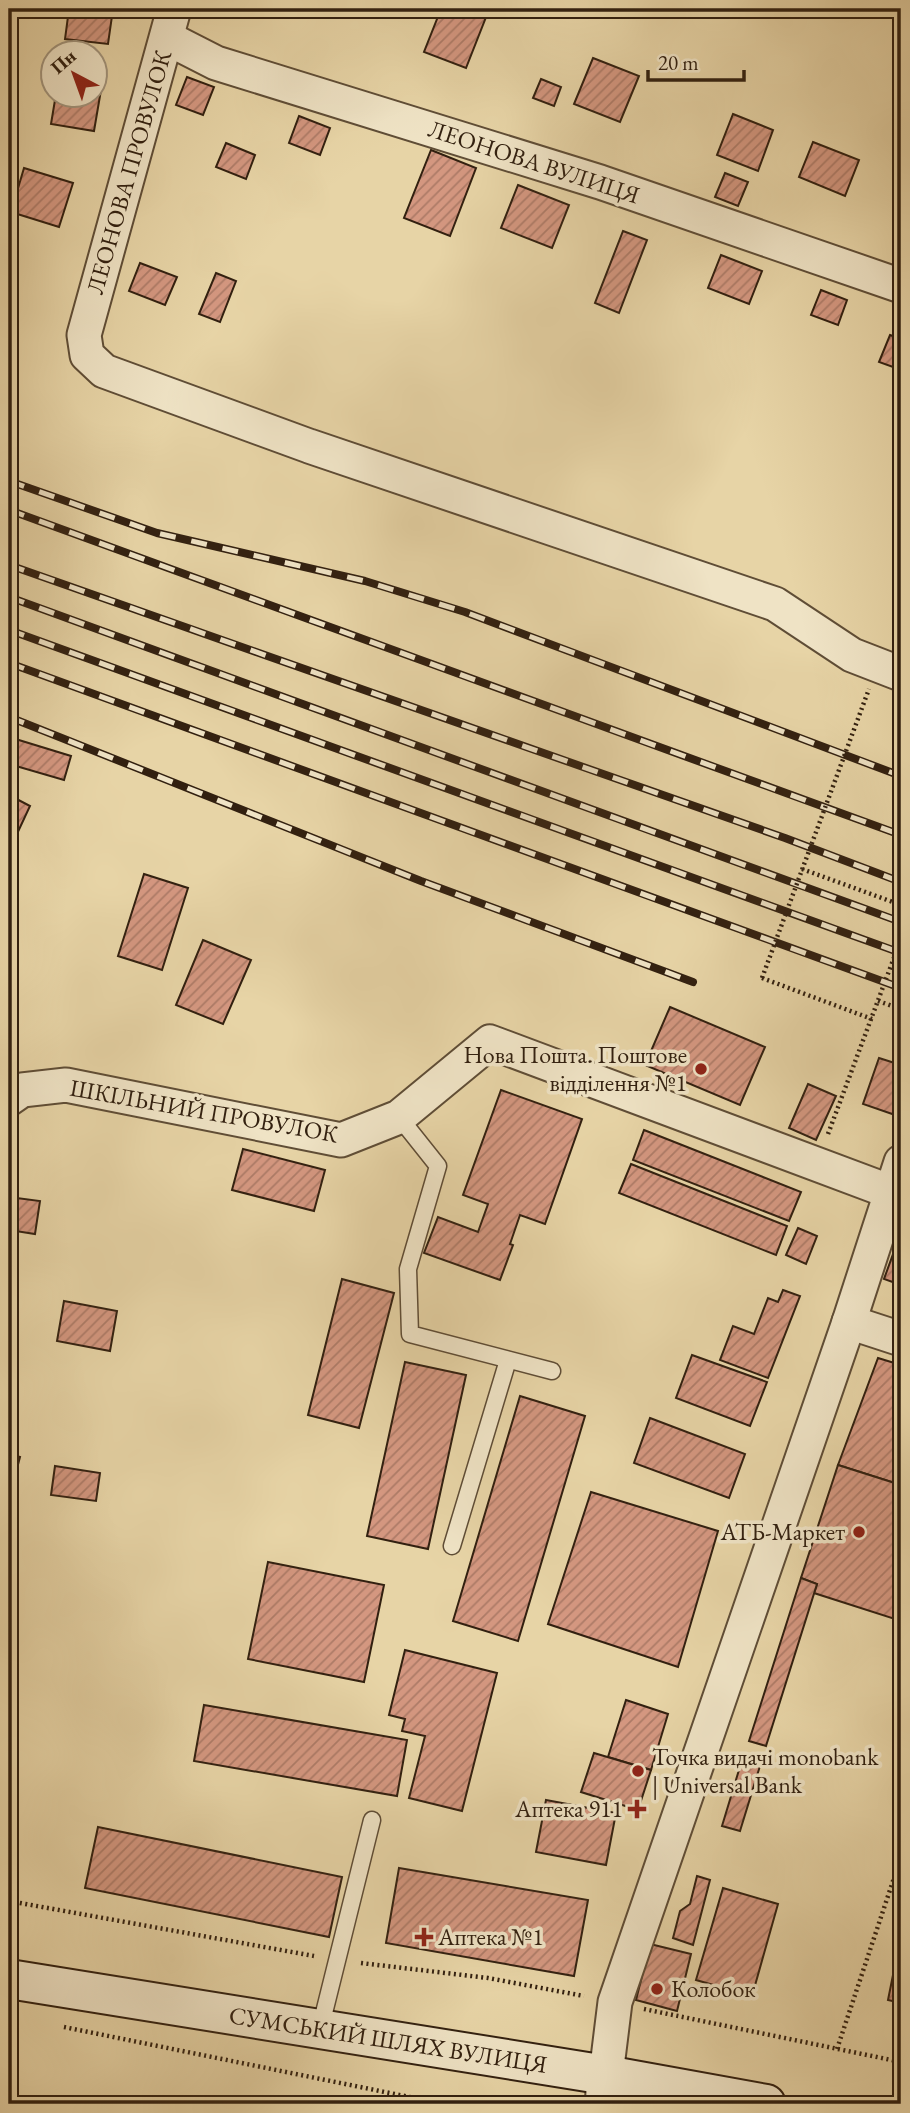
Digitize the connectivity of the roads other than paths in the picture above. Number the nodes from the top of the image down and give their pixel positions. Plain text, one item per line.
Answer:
1 (170, 23) edge
2 (901, 286) edge
3 (901, 674) edge
4 (9, 1099) edge
5 (399, 1117) junction
6 (896, 1177) edge
7 (849, 1322) junction
8 (901, 1339) edge
9 (508, 1360) junction
10 (552, 1371) dead end
11 (452, 1546) dead end
12 (372, 1820) dead end
13 (9, 1979) edge
14 (320, 2029) junction
15 (606, 2090) edge
16 (766, 2104) edge

1 - 2 street, ЛЕОНОВА ВУЛИЦЯ
1 - 3 street, ЛЕОНОВА ПРОВУЛОК
4 - 5 street, ШКІЛЬНИЙ ПРОВУЛОК
5 - 6 street, ШКІЛЬНИЙ ПРОВУЛОК
5 - 9 lane
6 - 7 street
7 - 8 street
7 - 15 street
9 - 10 lane
9 - 11 lane
12 - 14 lane
13 - 14 main road, СУМСЬКИЙ ШЛЯХ ВУЛИЦЯ
14 - 15 main road, СУМСЬКИЙ ШЛЯХ ВУЛИЦЯ
15 - 16 main road, СУМСЬКИЙ ШЛЯХ ВУЛИЦЯ

